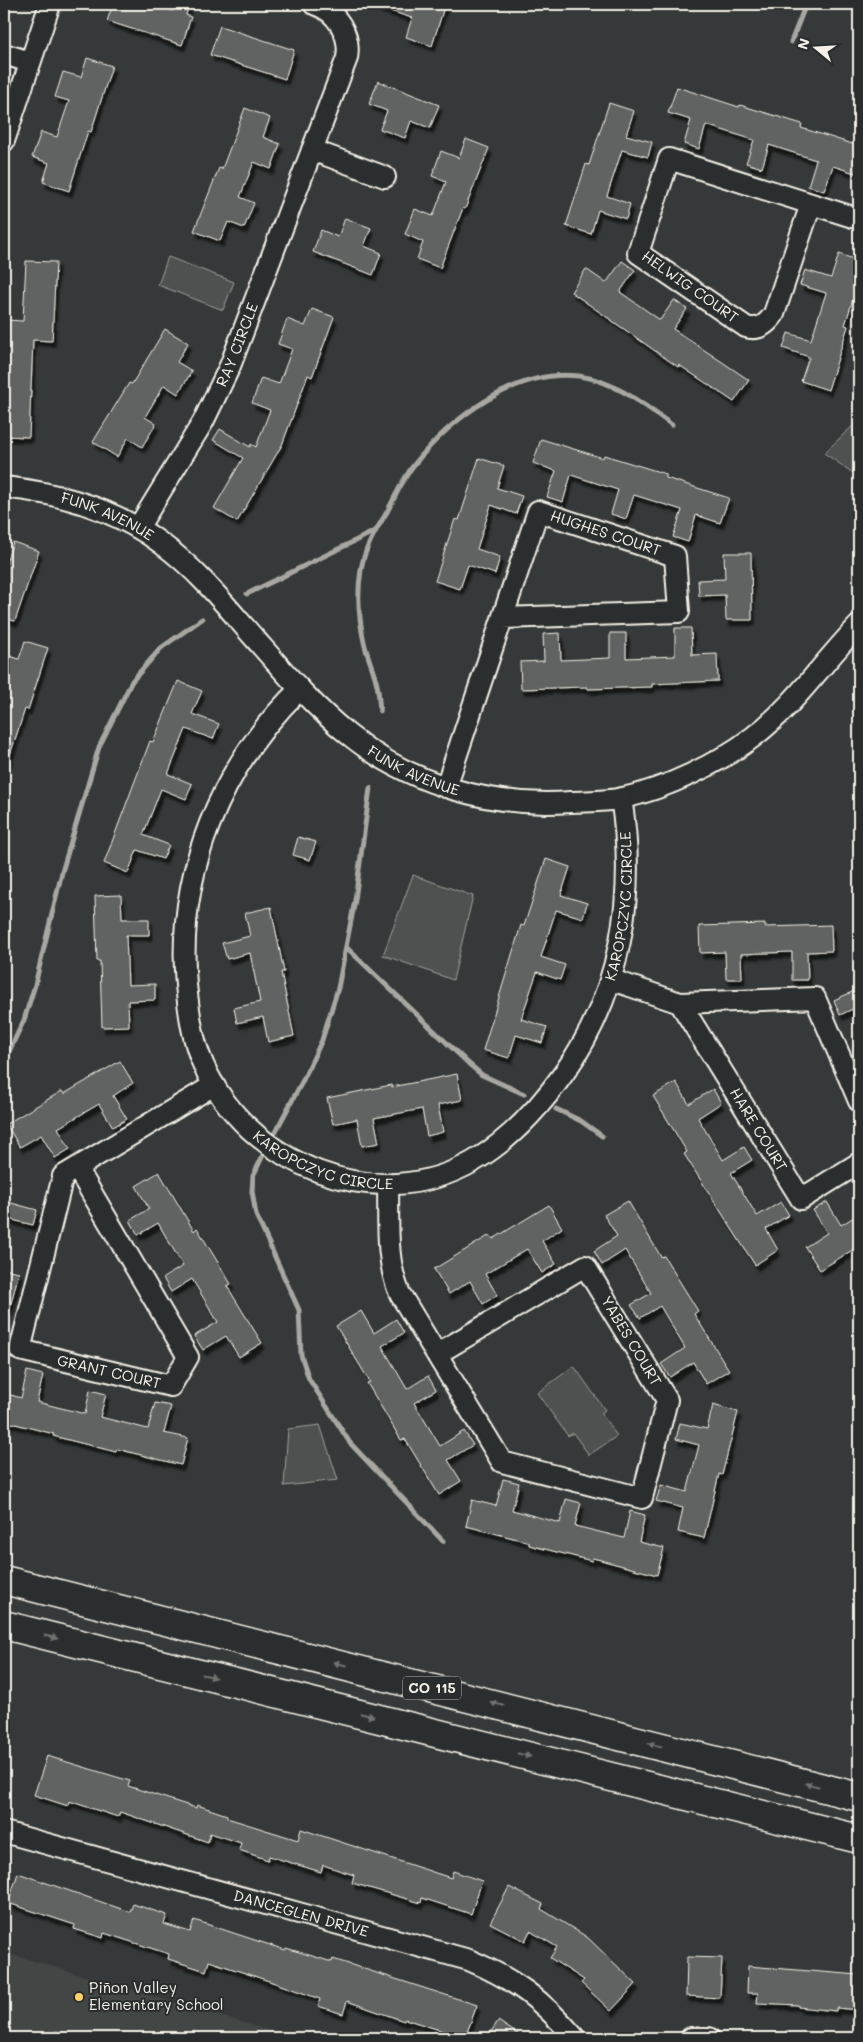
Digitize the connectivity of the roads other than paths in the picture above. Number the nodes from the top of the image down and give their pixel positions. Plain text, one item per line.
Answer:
1 (50, 4) edge
2 (314, 4) edge
3 (4, 54) edge
4 (30, 62) junction
5 (4, 141) edge
6 (312, 150) junction
7 (384, 177) dead end
8 (810, 204) junction
9 (859, 219) edge
10 (4, 487) edge
11 (138, 528) junction
12 (503, 618) junction
13 (859, 625) edge
14 (300, 689) junction
15 (446, 788) junction
16 (621, 798) junction
17 (612, 980) junction
18 (680, 1003) junction
19 (214, 1085) junction
20 (859, 1101) edge
21 (859, 1163) edge
22 (77, 1168) junction
23 (388, 1184) junction
24 (437, 1354) junction
25 (4, 1580) edge
26 (4, 1625) edge
27 (859, 1797) edge
28 (4, 1832) edge
29 (859, 1839) edge
30 (575, 2038) edge
31 (691, 2038) edge
32 (709, 2038) edge

1 - 4 street
2 - 6 street, RAY CIRCLE
3 - 4 street
4 - 5 street
6 - 7 street
6 - 11 street, RAY CIRCLE
8 - 8 street, HELWIG COURT
8 - 9 street, HELWIG COURT
10 - 11 street, FUNK AVENUE
11 - 14 street, FUNK AVENUE
12 - 12 street, HUGHES COURT
12 - 15 street, HUGHES COURT
13 - 16 street, FUNK AVENUE
14 - 15 street, FUNK AVENUE
14 - 19 street, KAROPCZYC CIRCLE
15 - 16 street, FUNK AVENUE
16 - 17 street, KAROPCZYC CIRCLE
17 - 18 street
17 - 23 street, KAROPCZYC CIRCLE
18 - 20 street
18 - 21 street, HARE COURT
19 - 22 street, GRANT COURT
19 - 23 street, KAROPCZYC CIRCLE
22 - 22 street, GRANT COURT
23 - 24 street, YABES COURT
24 - 24 street, YABES COURT
27 -> 25 highway, CO 115
26 -> 29 highway
28 - 30 street, DANCEGLEN DRIVE
31 - 32 street

